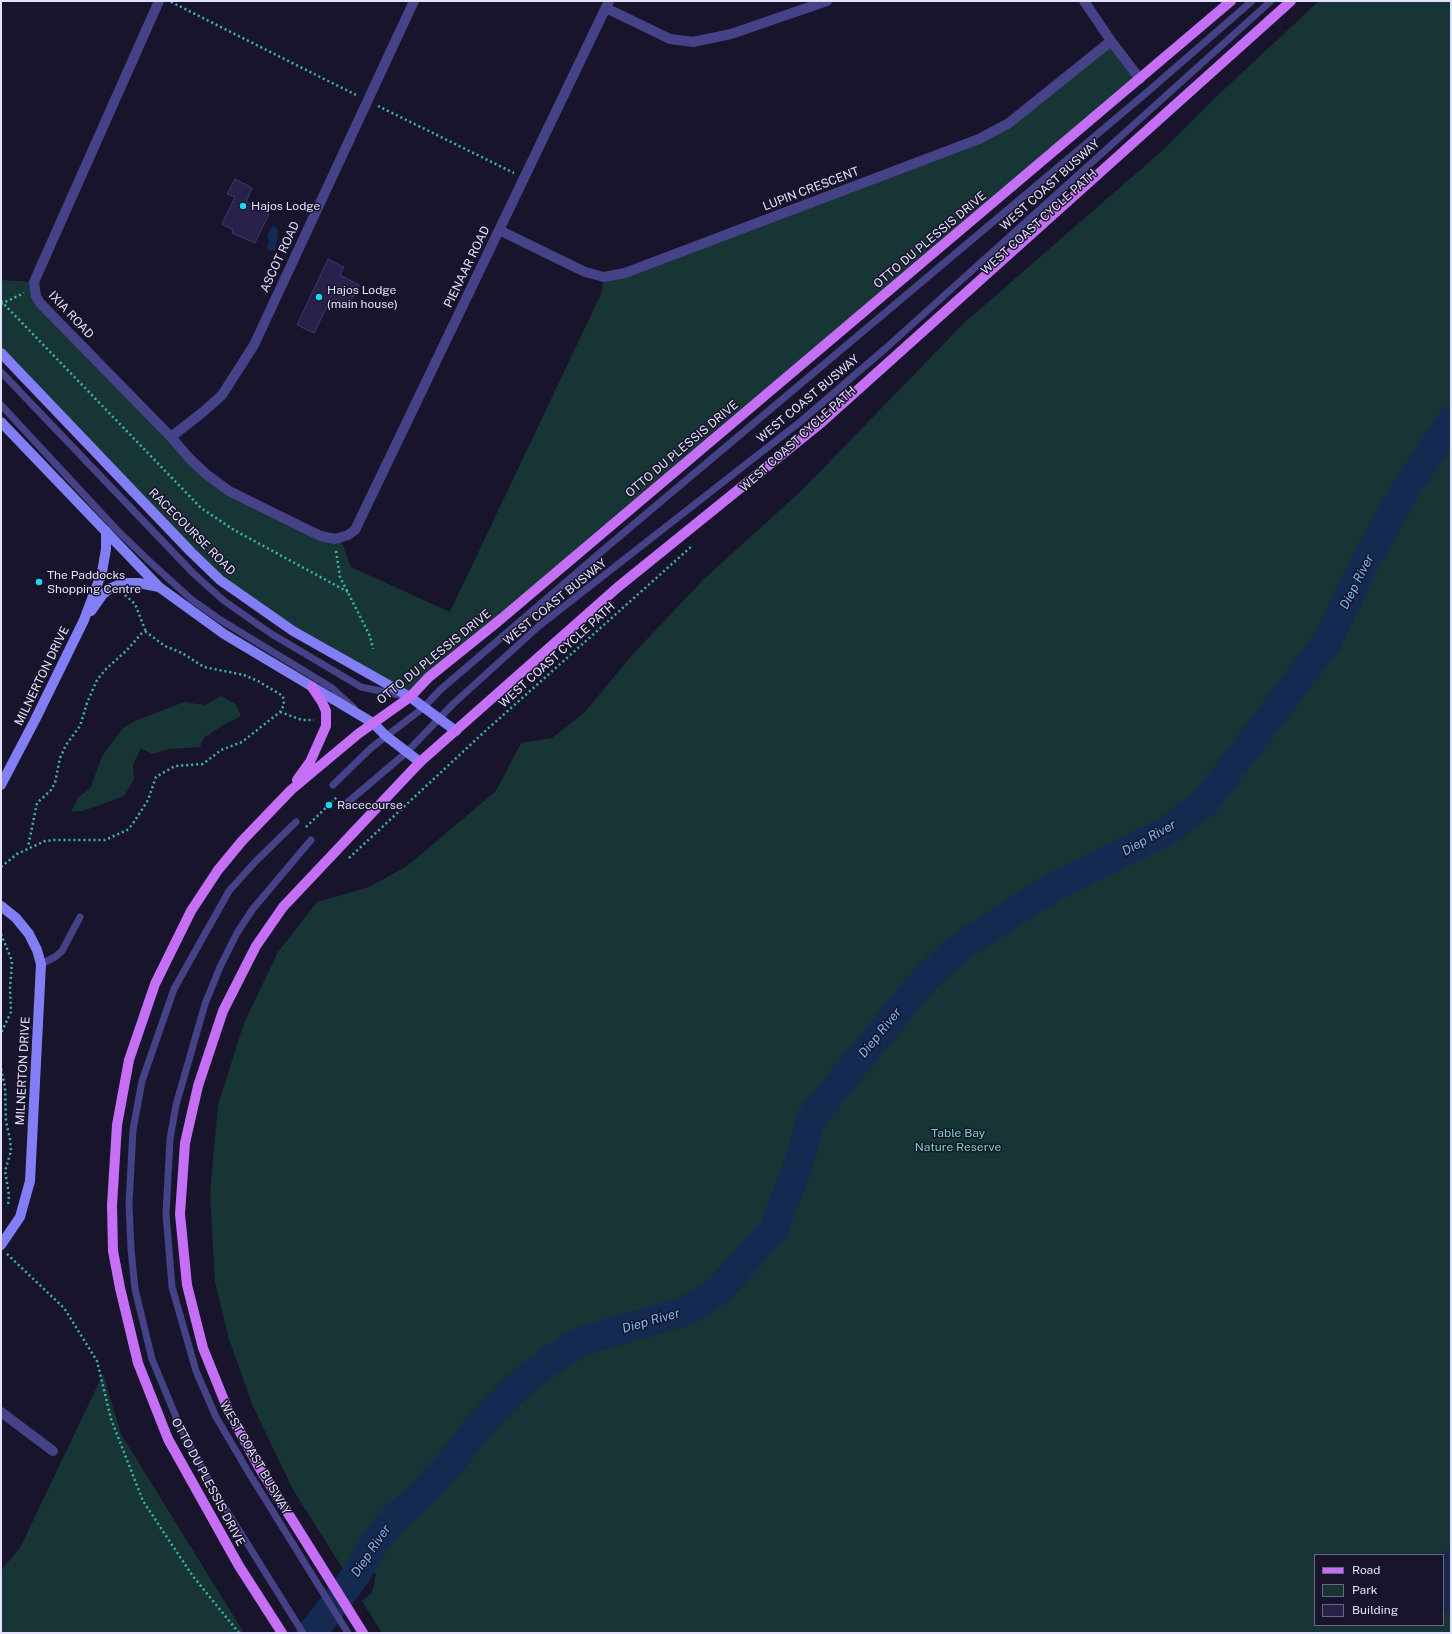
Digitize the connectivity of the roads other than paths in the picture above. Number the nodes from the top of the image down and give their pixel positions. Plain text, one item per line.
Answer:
1 (159, 1) edge
2 (414, 1) edge
3 (827, 1) edge
4 (1084, 1) edge
5 (1231, 1) edge
6 (1252, 1) edge
7 (1271, 1) edge
8 (1292, 1) edge
9 (607, 4) edge
10 (1111, 41) junction
11 (1140, 79) junction
12 (499, 230) junction
13 (1, 353) edge
14 (1, 372) edge
15 (1, 405) edge
16 (1, 422) edge
17 (171, 437) junction
18 (106, 532) junction
19 (338, 538) joint
20 (159, 587) junction
21 (84, 620) junction
22 (312, 687) junction
23 (410, 697) junction
24 (423, 708) junction
25 (438, 719) junction
26 (373, 723) junction
27 (456, 731) junction
28 (386, 736) junction
29 (408, 752) junction
30 (420, 762) junction
31 (1, 785) edge
32 (333, 785) dead end
33 (291, 790) junction
34 (348, 802) dead end
35 (296, 822) dead end
36 (311, 840) dead end
37 (1, 906) edge
38 (80, 917) dead end
39 (41, 964) junction
40 (3, 1249) edge
41 (1, 1412) edge
42 (53, 1451) dead end
43 (282, 1633) edge
44 (303, 1633) edge
45 (348, 1633) edge
46 (363, 1633) edge

1 - 17 street, IXIA ROAD
2 - 17 street, ASCOT ROAD
3 - 9 street
4 - 10 street
5 - 11 main road, OTTO DU PLESSIS DRIVE
6 - 24 lane, WEST COAST BUSWAY
7 - 25 lane, WEST COAST BUSWAY
8 - 27 main road
9 - 12 street, PIENAAR ROAD
10 - 11 street
10 - 12 street, LUPIN CRESCENT
11 - 23 main road, OTTO DU PLESSIS DRIVE
12 - 19 street, PIENAAR ROAD
13 - 23 main road, RACECOURSE ROAD
14 - 23 lane
15 - 26 lane
16 - 18 main road
17 - 19 street, IXIA ROAD
18 - 20 main road
18 - 21 main road, MILNERTON DRIVE
20 - 21 main road, MILNERTON DRIVE
20 - 22 main road
21 - 31 main road, MILNERTON DRIVE
22 - 26 main road
22 - 33 main road
23 - 24 main road, RACECOURSE ROAD
23 - 26 main road, OTTO DU PLESSIS DRIVE
24 - 25 main road, RACECOURSE ROAD
24 - 28 lane, WEST COAST BUSWAY
25 - 27 main road, RACECOURSE ROAD
25 - 29 lane, WEST COAST BUSWAY
26 - 28 main road
26 - 33 main road, OTTO DU PLESSIS DRIVE
27 - 30 main road
28 - 29 main road
28 - 32 lane, WEST COAST BUSWAY
29 - 30 main road
29 - 34 lane, WEST COAST BUSWAY
30 - 46 main road
33 - 43 main road, OTTO DU PLESSIS DRIVE
35 - 44 lane
36 - 45 lane, WEST COAST BUSWAY
37 - 39 main road, MILNERTON DRIVE
38 - 39 lane
39 - 40 main road, MILNERTON DRIVE
41 - 42 street

